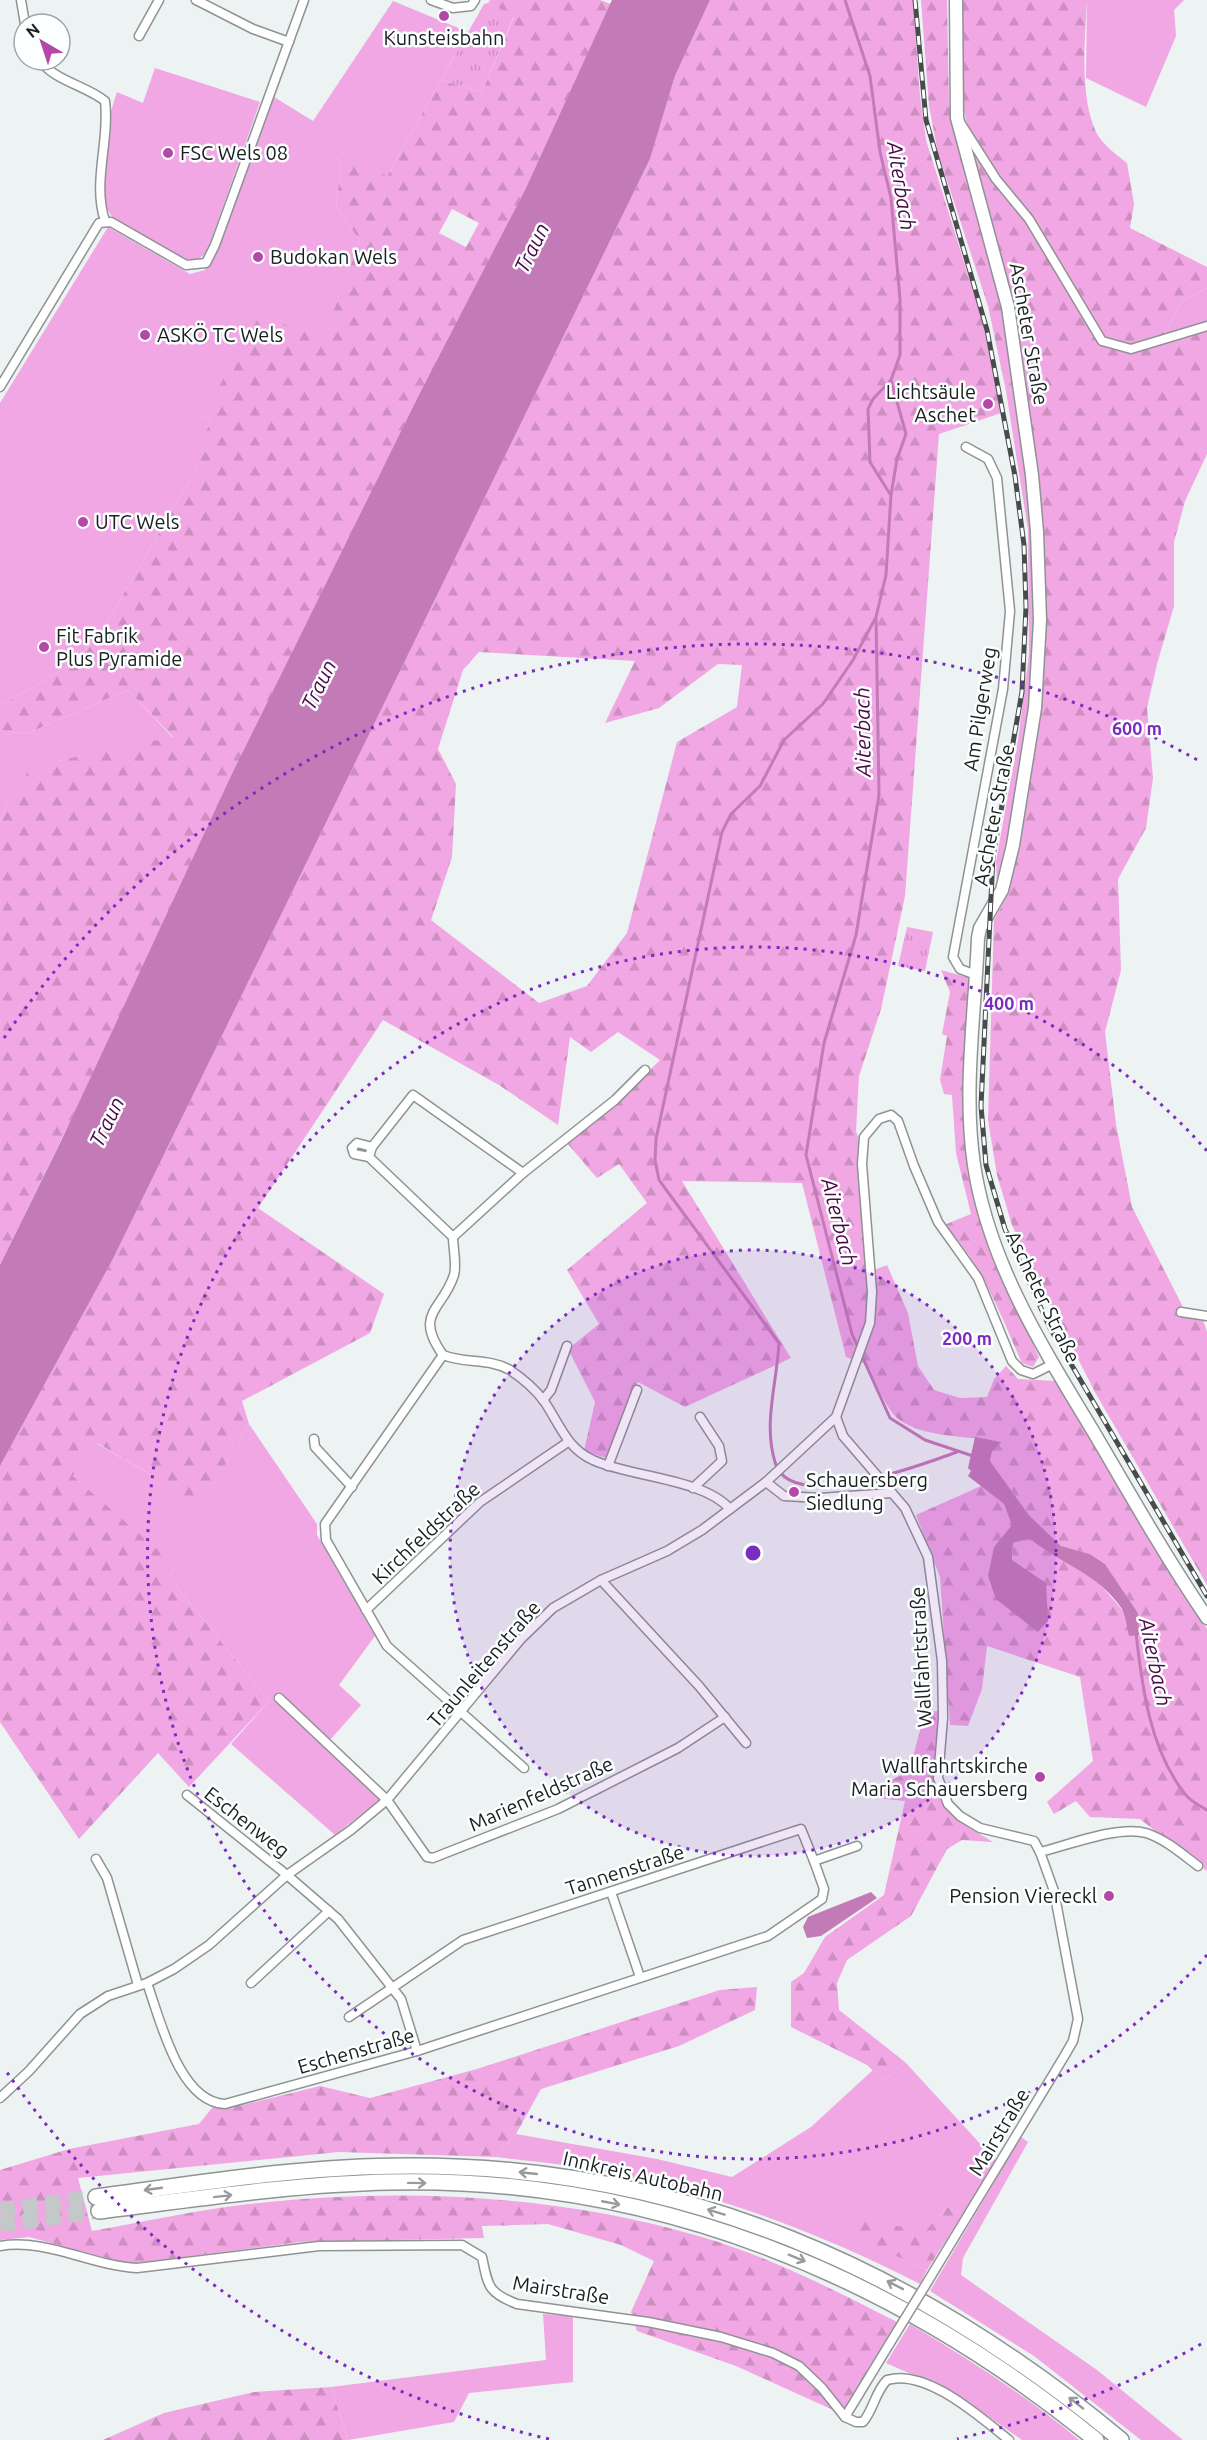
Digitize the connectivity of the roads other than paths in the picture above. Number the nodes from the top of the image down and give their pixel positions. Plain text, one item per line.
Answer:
1 (159, 0) edge
2 (196, 0) edge
3 (304, 0) edge
4 (431, 0) edge
5 (475, 0) edge
6 (956, 0) edge
7 (139, 36) dead end
8 (289, 42) junction
9 (52, 72) edge
10 (957, 118) junction
11 (105, 221) junction
12 (1207, 326) edge
13 (0, 387) edge
14 (966, 447) dead end
15 (976, 975) junction
16 (645, 1070) dead end
17 (372, 1147) junction
18 (369, 1157) junction
19 (523, 1173) junction
20 (453, 1237) junction
21 (1180, 1312) dead end
22 (1207, 1316) edge
23 (567, 1346) dead end
24 (443, 1355) junction
25 (1053, 1364) junction
26 (637, 1390) dead end
27 (543, 1400) junction
28 (700, 1417) dead end
29 (836, 1417) junction
30 (314, 1439) dead end
31 (568, 1442) junction
32 (608, 1466) junction
33 (769, 1480) junction
34 (352, 1487) junction
35 (693, 1488) junction
36 (889, 1489) junction
37 (730, 1509) junction
38 (601, 1580) junction
39 (366, 1610) junction
40 (1207, 1618) edge
41 (279, 1698) dead end
42 (462, 1713) junction
43 (725, 1717) junction
44 (746, 1743) dead end
45 (524, 1768) dead end
46 (187, 1796) dead end
47 (387, 1800) junction
48 (1034, 1841) joint
49 (857, 1846) dead end
50 (1041, 1852) junction
51 (96, 1859) dead end
52 (814, 1861) junction
53 (1198, 1866) dead end
54 (287, 1875) junction
55 (611, 1892) junction
56 (329, 1911) junction
57 (640, 1977) junction
58 (251, 1983) dead end
59 (142, 1984) junction
60 (394, 1989) junction
61 (349, 2017) dead end
62 (417, 2051) junction
63 (0, 2098) edge
64 (0, 2246) edge
65 (845, 2416) junction
66 (1009, 2440) edge
67 (1096, 2440) edge
68 (1121, 2440) edge

1 - 7 street
2 - 8 street
3 - 8 street
4 - 5 street
6 - 10 main road, Ascheter Straße
8 - 11 street
9 - 11 street
10 - 12 street
10 - 15 main road, Ascheter Straße
11 - 13 street
14 - 15 street, Am Pilgerweg
15 - 25 main road, Ascheter Straße
16 - 19 street
17 - 18 street
17 - 18 street
17 - 19 street
18 - 20 street
19 - 20 street
20 - 24 street
21 - 22 street
23 - 27 street
24 - 27 street
24 - 34 street
25 - 29 street, Traunleitenstraße
25 - 40 main road, Ascheter Straße
26 - 32 street
27 - 31 street
28 - 35 street
29 - 33 street, Traunleitenstraße
29 - 36 street, Wallfahrtstraße
30 - 34 street
31 - 32 street
31 - 39 street, Kirchfeldstraße
32 - 35 street
33 - 36 street
33 - 37 street, Traunleitenstraße
34 - 39 street
35 - 37 street
36 - 48 street, Wallfahrtstraße
37 - 38 street, Traunleitenstraße
38 - 42 street, Traunleitenstraße
38 - 43 street
39 - 42 street
41 - 47 street
42 - 45 street
42 - 47 street, Traunleitenstraße
43 - 44 street
43 - 47 street, Marienfeldstraße
46 - 54 street, Eschenweg
47 - 54 street, Traunleitenstraße
48 - 50 street, Mairstraße
49 - 52 street
50 - 53 street
50 - 65 street, Mairstraße, bridge
51 - 59 street, Eschenstraße
52 - 55 street, Tannenstraße
52 - 57 street, Eschenstraße
54 - 56 street
54 - 59 street, Traunleitenstraße
55 - 57 street
55 - 60 street, Tannenstraße
56 - 58 street
56 - 60 street
57 - 62 street, Eschenstraße
59 - 62 street, Eschenstraße
59 - 63 street, Traunleitenstraße
60 - 61 street, Tannenstraße
60 - 62 street
64 - 65 street, Mairstraße
65 - 66 street
68 -> 67 highway, Innkreis Autobahn

